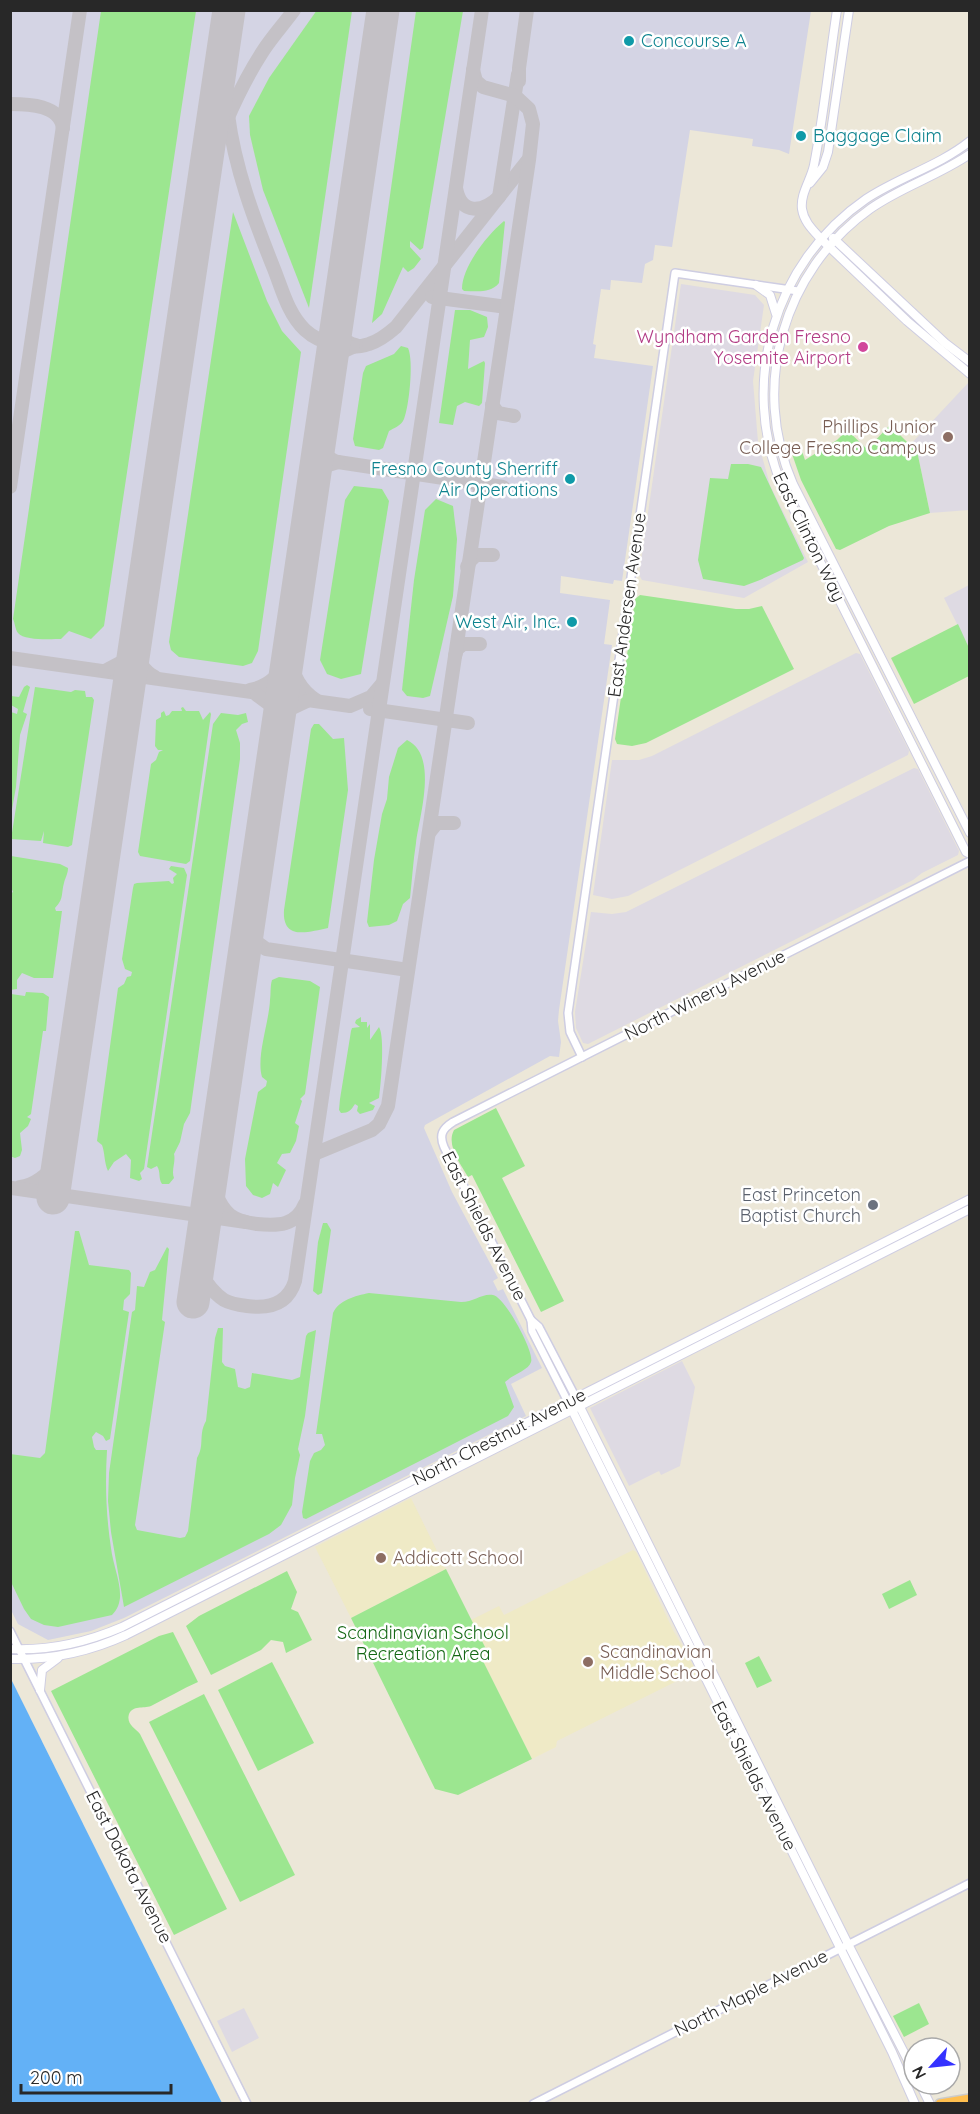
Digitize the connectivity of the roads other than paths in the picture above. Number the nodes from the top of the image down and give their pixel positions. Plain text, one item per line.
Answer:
1 (837, 10) edge
2 (849, 10) edge
3 (969, 141) edge
4 (969, 154) edge
5 (807, 186) junction
6 (824, 236) junction
7 (835, 240) junction
8 (829, 246) junction
9 (756, 285) junction
10 (787, 290) junction
11 (798, 291) junction
12 (776, 315) junction
13 (943, 341) junction
14 (937, 348) junction
15 (969, 362) edge
16 (969, 374) edge
17 (763, 394) junction
18 (780, 446) junction
19 (969, 833) edge
20 (969, 854) edge
21 (969, 861) edge
22 (582, 1057) junction
23 (442, 1131) joint
24 (969, 1199) edge
25 (969, 1209) edge
26 (687, 1342) junction
27 (650, 1371) junction
28 (572, 1400) junction
29 (580, 1407) junction
30 (572, 1411) junction
31 (167, 1605) junction
32 (171, 1613) junction
33 (10, 1631) edge
34 (10, 1649) edge
35 (20, 1650) junction
36 (63, 1655) junction
37 (10, 1659) edge
38 (24, 1659) junction
39 (40, 1690) junction
40 (752, 1772) junction
41 (778, 1803) junction
42 (969, 1883) edge
43 (848, 1944) junction
44 (840, 1948) junction
45 (902, 2049) edge
46 (969, 2099) edge
47 (247, 2103) edge
48 (533, 2103) edge
49 (915, 2103) edge
50 (940, 2103) edge

1 - 5 main road
2 - 5 main road
3 - 6 main road, East Clinton Way
4 - 7 main road, East Clinton Way
5 - 6 main road
6 - 7 main road
6 - 8 main road
6 - 10 main road, East Clinton Way
7 - 8 main road, East Clinton Way
7 - 13 main road
8 - 11 main road, East Clinton Way
8 - 14 main road
9 - 10 street, East Andersen Avenue
9 - 12 main road
9 - 22 street, East Andersen Avenue
10 - 11 street, East Andersen Avenue
10 - 12 main road, East Clinton Way
11 - 18 main road, East Clinton Way
12 - 17 main road, East Clinton Way
13 - 14 street
13 - 15 main road
14 - 16 main road
17 - 18 main road
17 - 20 main road, East Clinton Way
18 - 19 main road, East Clinton Way
21 - 22 street, North Winery Avenue
22 - 23 street, North Winery Avenue
23 - 28 street, East Shields Avenue
24 - 26 main road, North Chestnut Avenue
25 - 27 main road, North Chestnut Avenue
26 - 27 main road
26 - 28 main road, North Chestnut Avenue
27 - 29 main road, North Chestnut Avenue
28 - 29 main road, East Shields Avenue
28 - 30 main road, East Shields Avenue
28 - 31 main road, North Chestnut Avenue
29 - 30 main road, North Chestnut Avenue
29 - 41 main road, East Shields Avenue
30 - 32 main road, North Chestnut Avenue
30 - 40 main road, East Shields Avenue
31 - 32 main road
31 - 35 main road, North Chestnut Avenue
32 - 36 main road, North Chestnut Avenue
33 - 35 street, East Dakota Avenue
34 - 35 main road, North Chestnut Avenue
35 - 38 street, East Dakota Avenue
36 - 38 main road, North Chestnut Avenue
36 - 39 main road
37 - 38 main road, North Chestnut Avenue
38 - 39 street, East Dakota Avenue
39 - 47 street, East Dakota Avenue
40 - 41 main road
40 - 44 main road, East Shields Avenue
41 - 43 main road, East Shields Avenue
42 - 43 street, North Maple Avenue
43 - 44 street, North Maple Avenue
43 - 45 main road, East Shields Avenue
44 - 48 street, North Maple Avenue
44 - 49 main road, East Shields Avenue
46 - 50 highway

